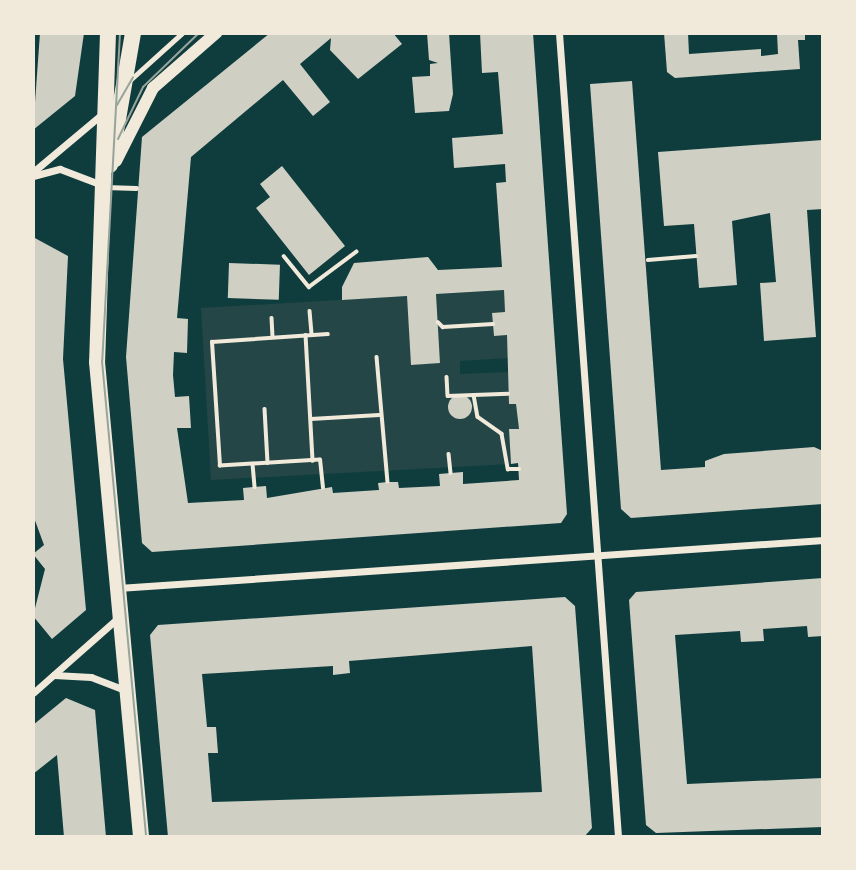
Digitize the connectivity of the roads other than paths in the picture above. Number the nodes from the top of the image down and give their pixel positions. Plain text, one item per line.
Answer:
1 (108, 33) edge
2 (133, 33) edge
3 (182, 33) edge
4 (216, 33) edge
5 (559, 33) edge
6 (131, 80) junction
7 (102, 114) junction
8 (33, 174) edge
9 (105, 187) junction
10 (136, 188) dead end
11 (823, 540) edge
12 (598, 557) junction
13 (118, 588) junction
14 (121, 616) junction
15 (54, 675) junction
16 (128, 692) junction
17 (33, 693) edge
18 (141, 837) edge
19 (618, 837) edge

1 - 7 main road
2 - 6 main road
3 - 6 lane
4 - 9 street
5 - 12 street
6 - 7 lane
6 - 9 main road
7 - 8 street
7 - 9 main road
8 - 9 street
9 - 10 lane
9 - 13 main road
11 - 12 street
12 - 13 street
12 - 19 street
13 - 14 main road
14 - 15 street
14 - 16 main road
15 - 16 street
15 - 17 street
16 - 18 main road

